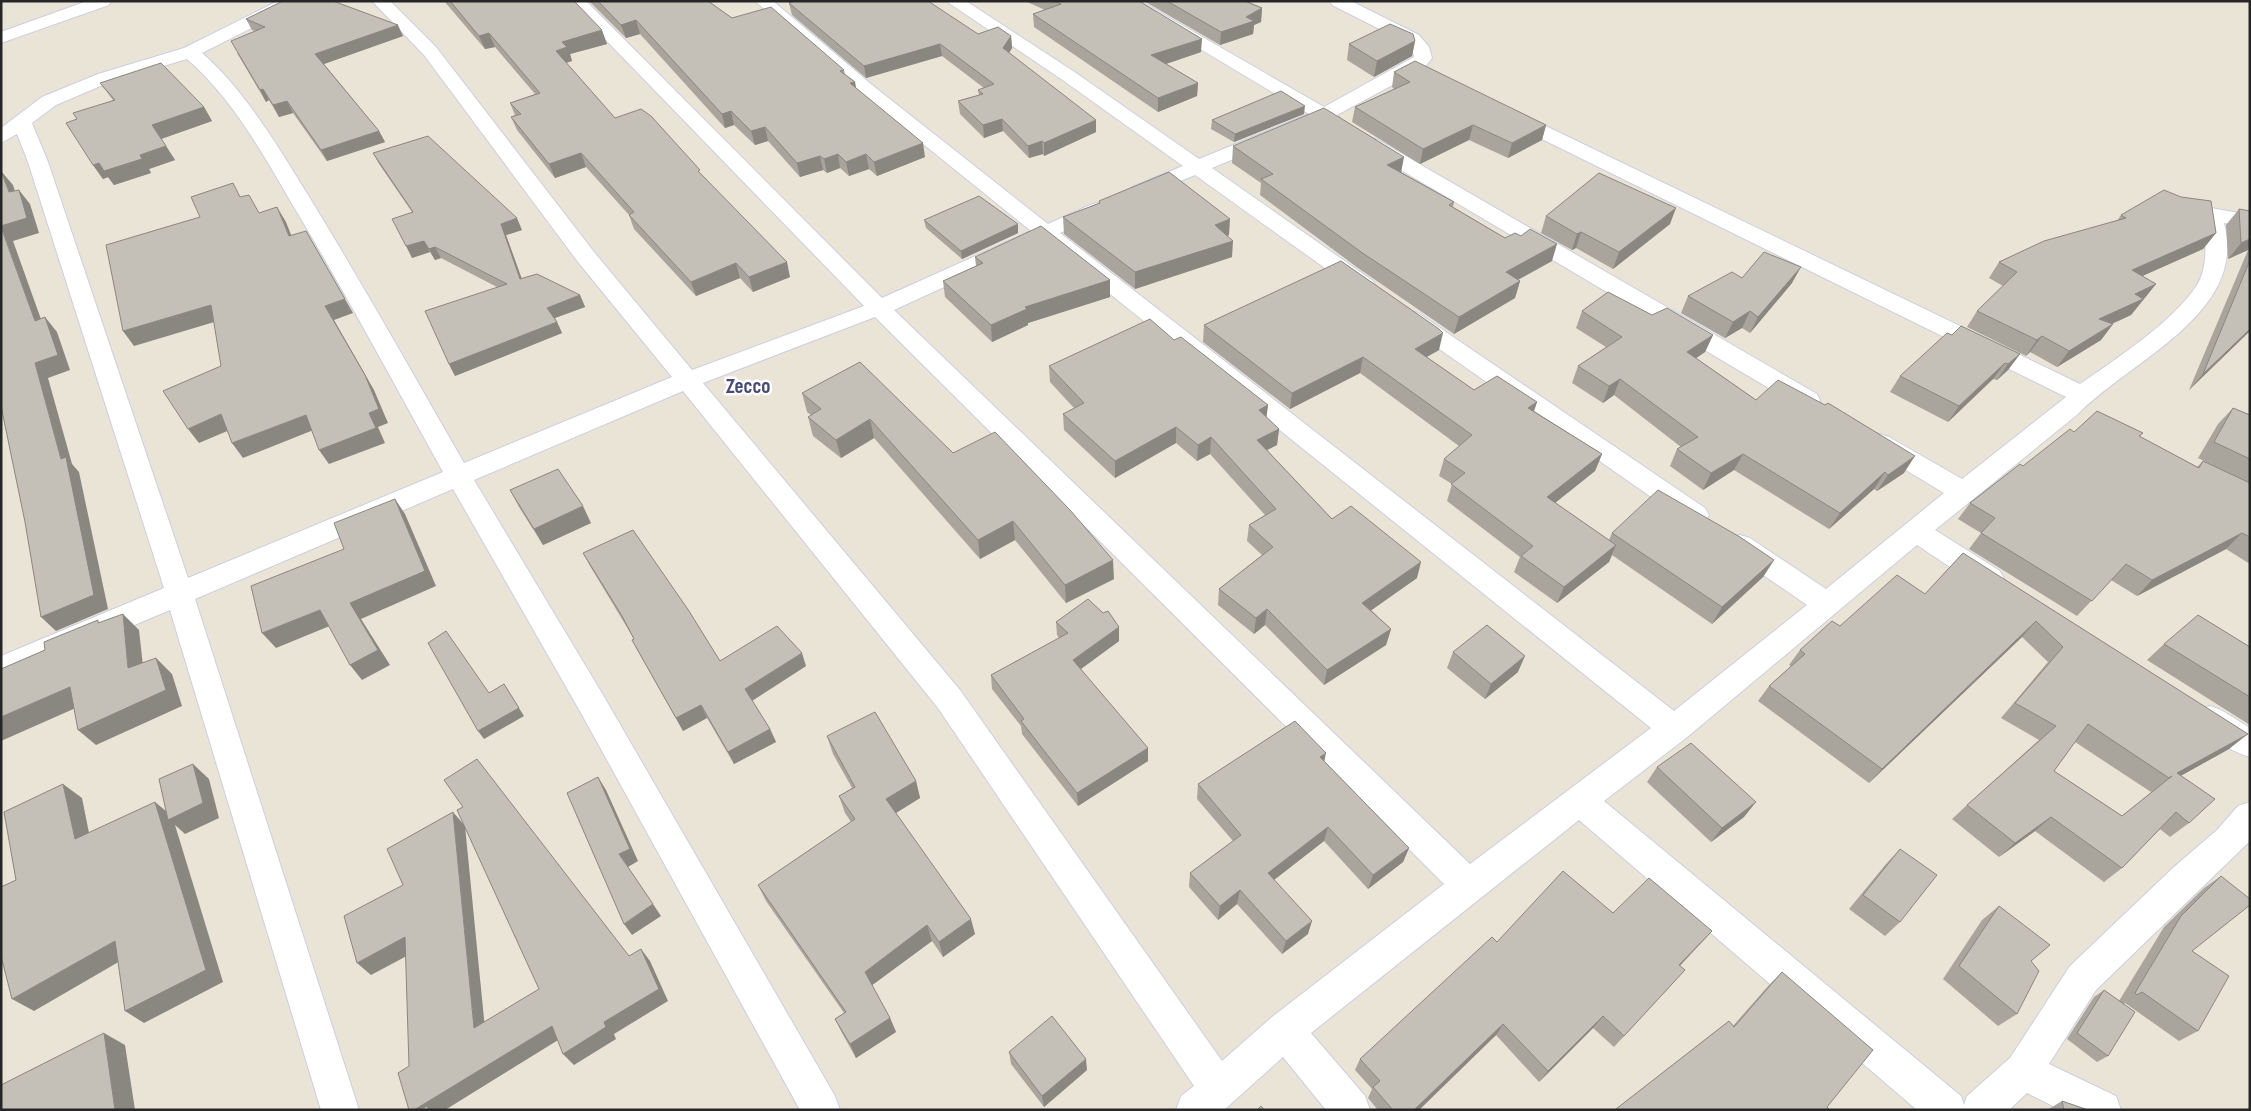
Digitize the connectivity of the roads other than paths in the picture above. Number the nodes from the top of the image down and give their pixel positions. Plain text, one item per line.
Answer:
1 (103, 1) edge
2 (291, 1) edge
3 (380, 1) edge
4 (576, 1) edge
5 (763, 1) edge
6 (954, 1) edge
7 (1128, 1) edge
8 (1338, 1) edge
9 (1, 38) edge
10 (190, 52) junction
11 (1490, 105) edge
12 (1323, 115) junction
13 (22, 122) junction
14 (1, 137) edge
15 (1198, 166) junction
16 (2250, 221) edge
17 (1044, 232) junction
18 (879, 308) junction
19 (687, 380) junction
20 (2076, 401) junction
21 (1829, 412) edge
22 (2096, 420) edge
23 (1862, 432) edge
24 (458, 475) junction
25 (1963, 492) junction
26 (1916, 531) junction
27 (179, 592) junction
28 (2016, 595) edge
29 (1827, 604) junction
30 (1, 669) edge
31 (2191, 707) edge
32 (1675, 728) junction
33 (2250, 744) edge
34 (1579, 800) junction
35 (2250, 816) edge
36 (1469, 885) junction
37 (1285, 1030) junction
38 (2023, 1071) junction
39 (1219, 1090) junction
40 (340, 1110) edge
41 (821, 1110) edge
42 (1194, 1110) edge
43 (1351, 1110) edge
44 (1947, 1110) edge
45 (1981, 1110) edge
46 (2102, 1110) edge

1 - 9 street
2 - 10 street
3 - 19 street
4 - 18 street
5 - 17 street
6 - 15 street
7 - 12 street
8 - 12 street
10 - 13 street
10 - 24 street
11 - 20 street
12 - 15 street
12 - 21 street
13 - 14 street
13 - 27 street
15 - 17 street
15 - 29 street
16 - 20 street
17 - 18 street
17 - 32 street
18 - 19 street
18 - 36 street
19 - 24 street
19 - 39 street
20 - 22 street
20 - 25 street
23 - 25 street
24 - 27 street
24 - 41 street
25 - 26 street
26 - 28 street
26 - 29 street
27 - 30 street
27 - 40 street
29 - 32 street
31 - 33 street
32 - 34 street
34 - 36 street
34 - 44 street
35 - 38 street
36 - 37 street
37 - 39 street
37 - 43 street
38 - 45 street
38 - 46 street
39 - 42 street

